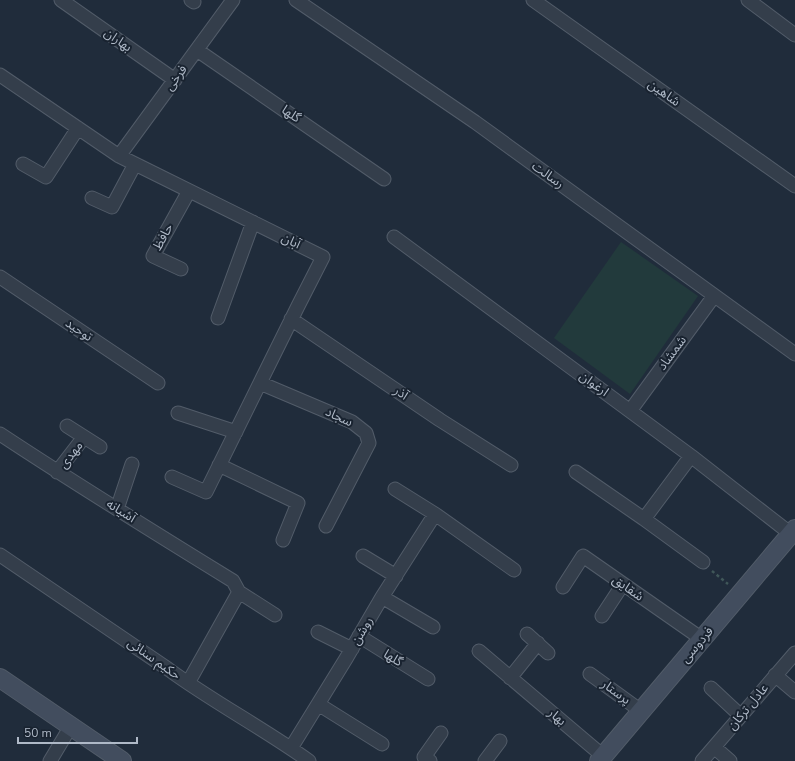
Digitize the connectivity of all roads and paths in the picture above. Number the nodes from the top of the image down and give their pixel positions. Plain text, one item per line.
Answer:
1 (62, 0) edge
2 (234, 0) edge
3 (296, 0) edge
4 (532, 0) edge
5 (748, 0) edge
6 (795, 36) edge
7 (197, 50) junction
8 (0, 75) edge
9 (175, 80) junction
10 (78, 128) junction
11 (119, 156) junction
12 (23, 164) dead end
13 (135, 164) junction
14 (384, 179) dead end
15 (795, 186) edge
16 (189, 191) junction
17 (92, 198) dead end
18 (253, 222) junction
19 (394, 237) dead end
20 (181, 269) dead end
21 (0, 277) edge
22 (714, 296) junction
23 (218, 318) dead end
24 (291, 319) junction
25 (795, 354) edge
26 (158, 383) dead end
27 (260, 383) junction
28 (630, 411) junction
29 (178, 412) dead end
30 (67, 426) dead end
31 (236, 432) junction
32 (0, 434) edge
33 (84, 437) junction
34 (100, 446) dead end
35 (691, 456) junction
36 (132, 464) dead end
37 (220, 465) junction
38 (511, 465) dead end
39 (57, 472) junction
40 (576, 472) dead end
41 (172, 477) dead end
42 (395, 489) dead end
43 (118, 509) junction
44 (435, 514) junction
45 (644, 519) junction
46 (326, 526) dead end
47 (793, 531) edge
48 (283, 540) dead end
49 (0, 555) edge
50 (363, 556) dead end
51 (703, 562) joint
52 (514, 570) dead end
53 (396, 576) junction
54 (623, 584) junction
55 (563, 586) dead end
56 (239, 592) junction
57 (740, 594) junction
58 (382, 597) junction
59 (275, 614) dead end
60 (602, 616) dead end
61 (433, 627) dead end
62 (318, 632) dead end
63 (527, 634) dead end
64 (359, 636) junction
65 (702, 639) junction
66 (538, 643) junction
67 (352, 649) junction
68 (479, 651) dead end
69 (548, 653) dead end
70 (795, 653) edge
71 (590, 674) dead end
72 (775, 675) junction
73 (0, 678) edge
74 (510, 678) junction
75 (428, 679) dead end
76 (188, 683) junction
77 (711, 688) dead end
78 (795, 692) edge
79 (318, 704) junction
80 (642, 711) junction
81 (741, 716) junction
82 (71, 726) junction
83 (441, 733) dead end
84 (500, 741) dead end
85 (382, 744) dead end
86 (714, 747) junction
87 (291, 748) junction
88 (601, 758) edge
89 (50, 761) edge
90 (122, 761) edge
91 (309, 761) edge
92 (430, 761) edge
93 (485, 761) edge
94 (702, 761) edge
95 (730, 761) edge

1 - 9 street, بهاران
2 - 7 street, فرخی
3 - 22 street, رسالت
4 - 15 street, شاهین
5 - 6 street
7 - 9 street, فرخی
7 - 14 street, گلها
8 - 10 street, آبان
9 - 11 street, فرخی
10 - 11 street, آبان
10 - 12 street
11 - 13 street, آبان
13 - 16 street, آبان
13 - 17 street
16 - 18 street, آبان
16 - 20 street, حافظ
18 - 23 street
18 - 24 street, آبان
19 - 28 street, ارغوان
21 - 26 street, توحید
22 - 25 street, رسالت
22 - 28 street, شمشاد
24 - 27 street, آبان
24 - 38 street, آذر
27 - 31 street, آبان
27 - 46 street, سجاد
28 - 35 street, ارغوان
29 - 31 street
30 - 33 street
31 - 37 street, آبان
32 - 39 street, آشیانه
33 - 34 street
33 - 39 street, مهدی
35 - 45 street
35 - 47 street, ارغوان
36 - 43 street
37 - 41 street, آبان
37 - 48 street
39 - 43 street, آشیانه
40 - 45 street
42 - 44 street
43 - 56 street, آشیانه
44 - 52 street
44 - 53 street, روشن
45 - 51 street
47 - 57 street, فردوسی
49 - 76 street, حکیم سنائی
50 - 53 street
51 - 57 path
53 - 58 street, روشن
54 - 55 street, شقایق
54 - 60 street
54 - 65 street, شقایق
56 - 59 street, آشیانه
56 - 76 street
57 - 65 street, فردوسی
58 - 61 street
58 - 64 street, روشن
62 - 67 street
63 - 66 street
64 - 67 street, روشن
64 - 75 street, گلها
65 - 80 street, فردوسی
66 - 69 street
66 - 74 street
67 - 79 street, روشن
68 - 74 street, بهار
70 - 72 street, عادل ترکان
71 - 80 street, پرستار
72 - 78 street
72 - 81 street, عادل ترکان
73 - 82 street
74 - 88 street, بهار
76 - 87 street, حکیم سنائی
77 - 81 street
79 - 85 street
79 - 87 street, روشن
80 - 88 street, فردوسی
81 - 86 street, عادل ترکان
82 - 89 street
82 - 90 street
83 - 92 street
84 - 93 street
86 - 94 street, عادل ترکان
86 - 95 street
87 - 91 street, حکیم سنائی

